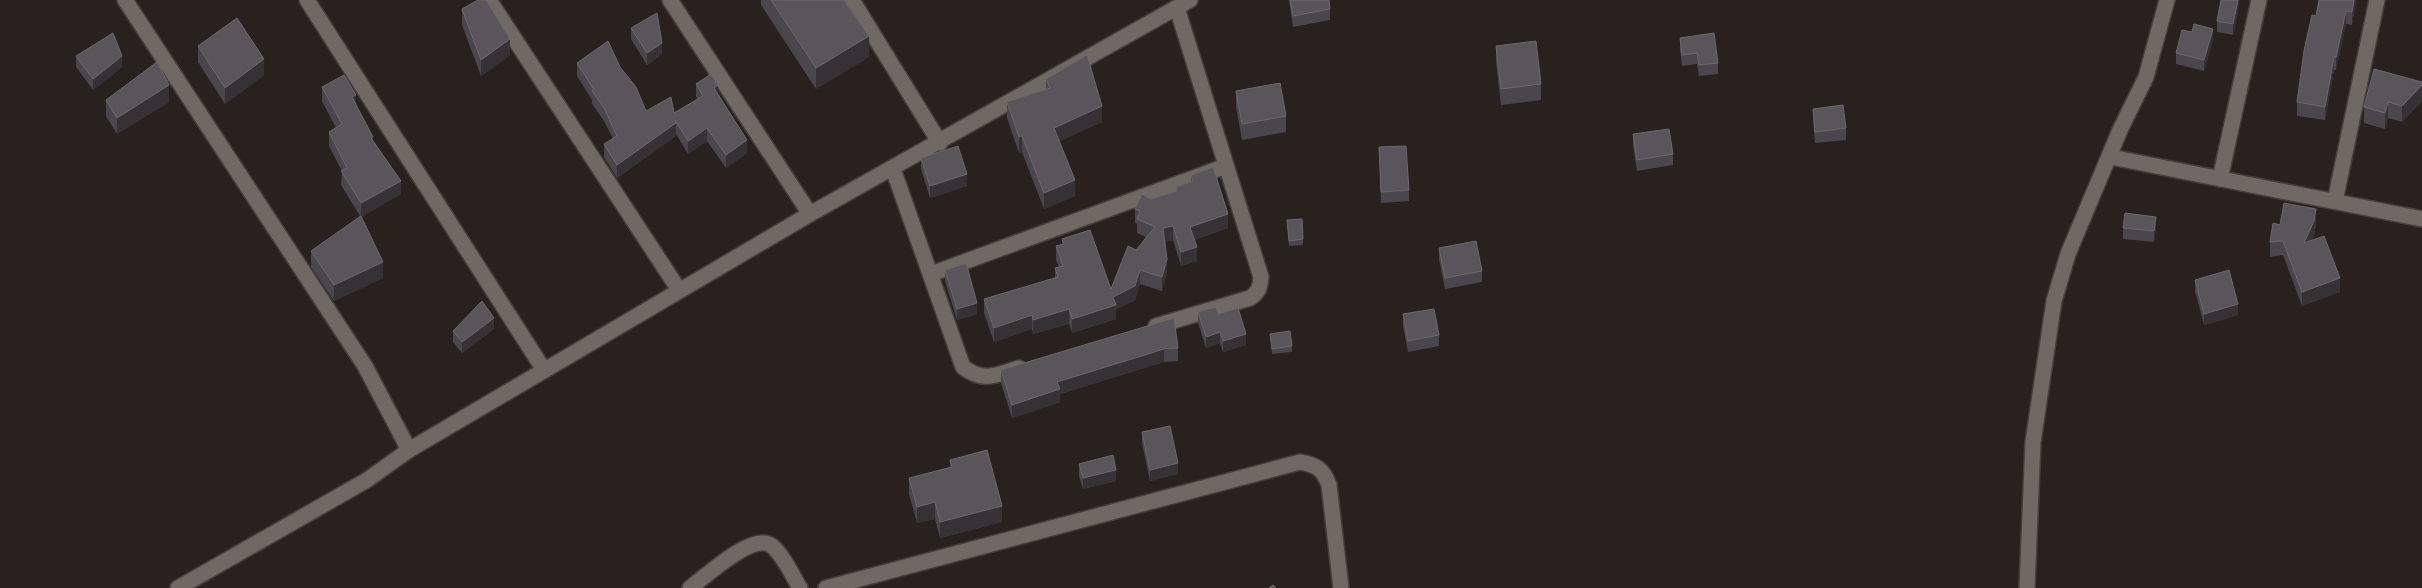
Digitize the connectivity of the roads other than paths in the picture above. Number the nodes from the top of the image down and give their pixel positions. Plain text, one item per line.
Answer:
1 (125, 0) edge
2 (307, 0) edge
3 (489, 0) edge
4 (670, 0) edge
5 (852, 0) edge
6 (1190, 0) edge
7 (2167, 0) edge
8 (2259, 0) edge
9 (2376, 0) edge
10 (1177, 8) junction
11 (940, 143) junction
12 (2111, 157) junction
13 (1226, 166) junction
14 (893, 169) junction
15 (2220, 179) junction
16 (2335, 201) junction
17 (810, 214) junction
18 (2422, 219) edge
19 (931, 274) junction
20 (678, 290) junction
21 (1144, 329) edge
22 (1032, 364) edge
23 (544, 370) junction
24 (409, 450) junction
25 (178, 588) edge
26 (690, 588) edge
27 (800, 588) edge
28 (826, 588) edge
29 (1341, 588) edge
30 (2027, 588) edge

1 - 24 street
2 - 23 street
3 - 20 street
4 - 17 street
5 - 11 street
6 - 10 street
7 - 12 street
8 - 15 street
9 - 16 street
10 - 11 street
10 - 13 street
11 - 14 street
12 - 15 street
12 - 30 street
13 - 19 street
13 - 21 street
14 - 17 street
14 - 19 street
15 - 16 street
16 - 18 street
17 - 20 street
19 - 22 street
20 - 23 street
23 - 24 street
24 - 25 street
26 - 27 street
28 - 29 street

